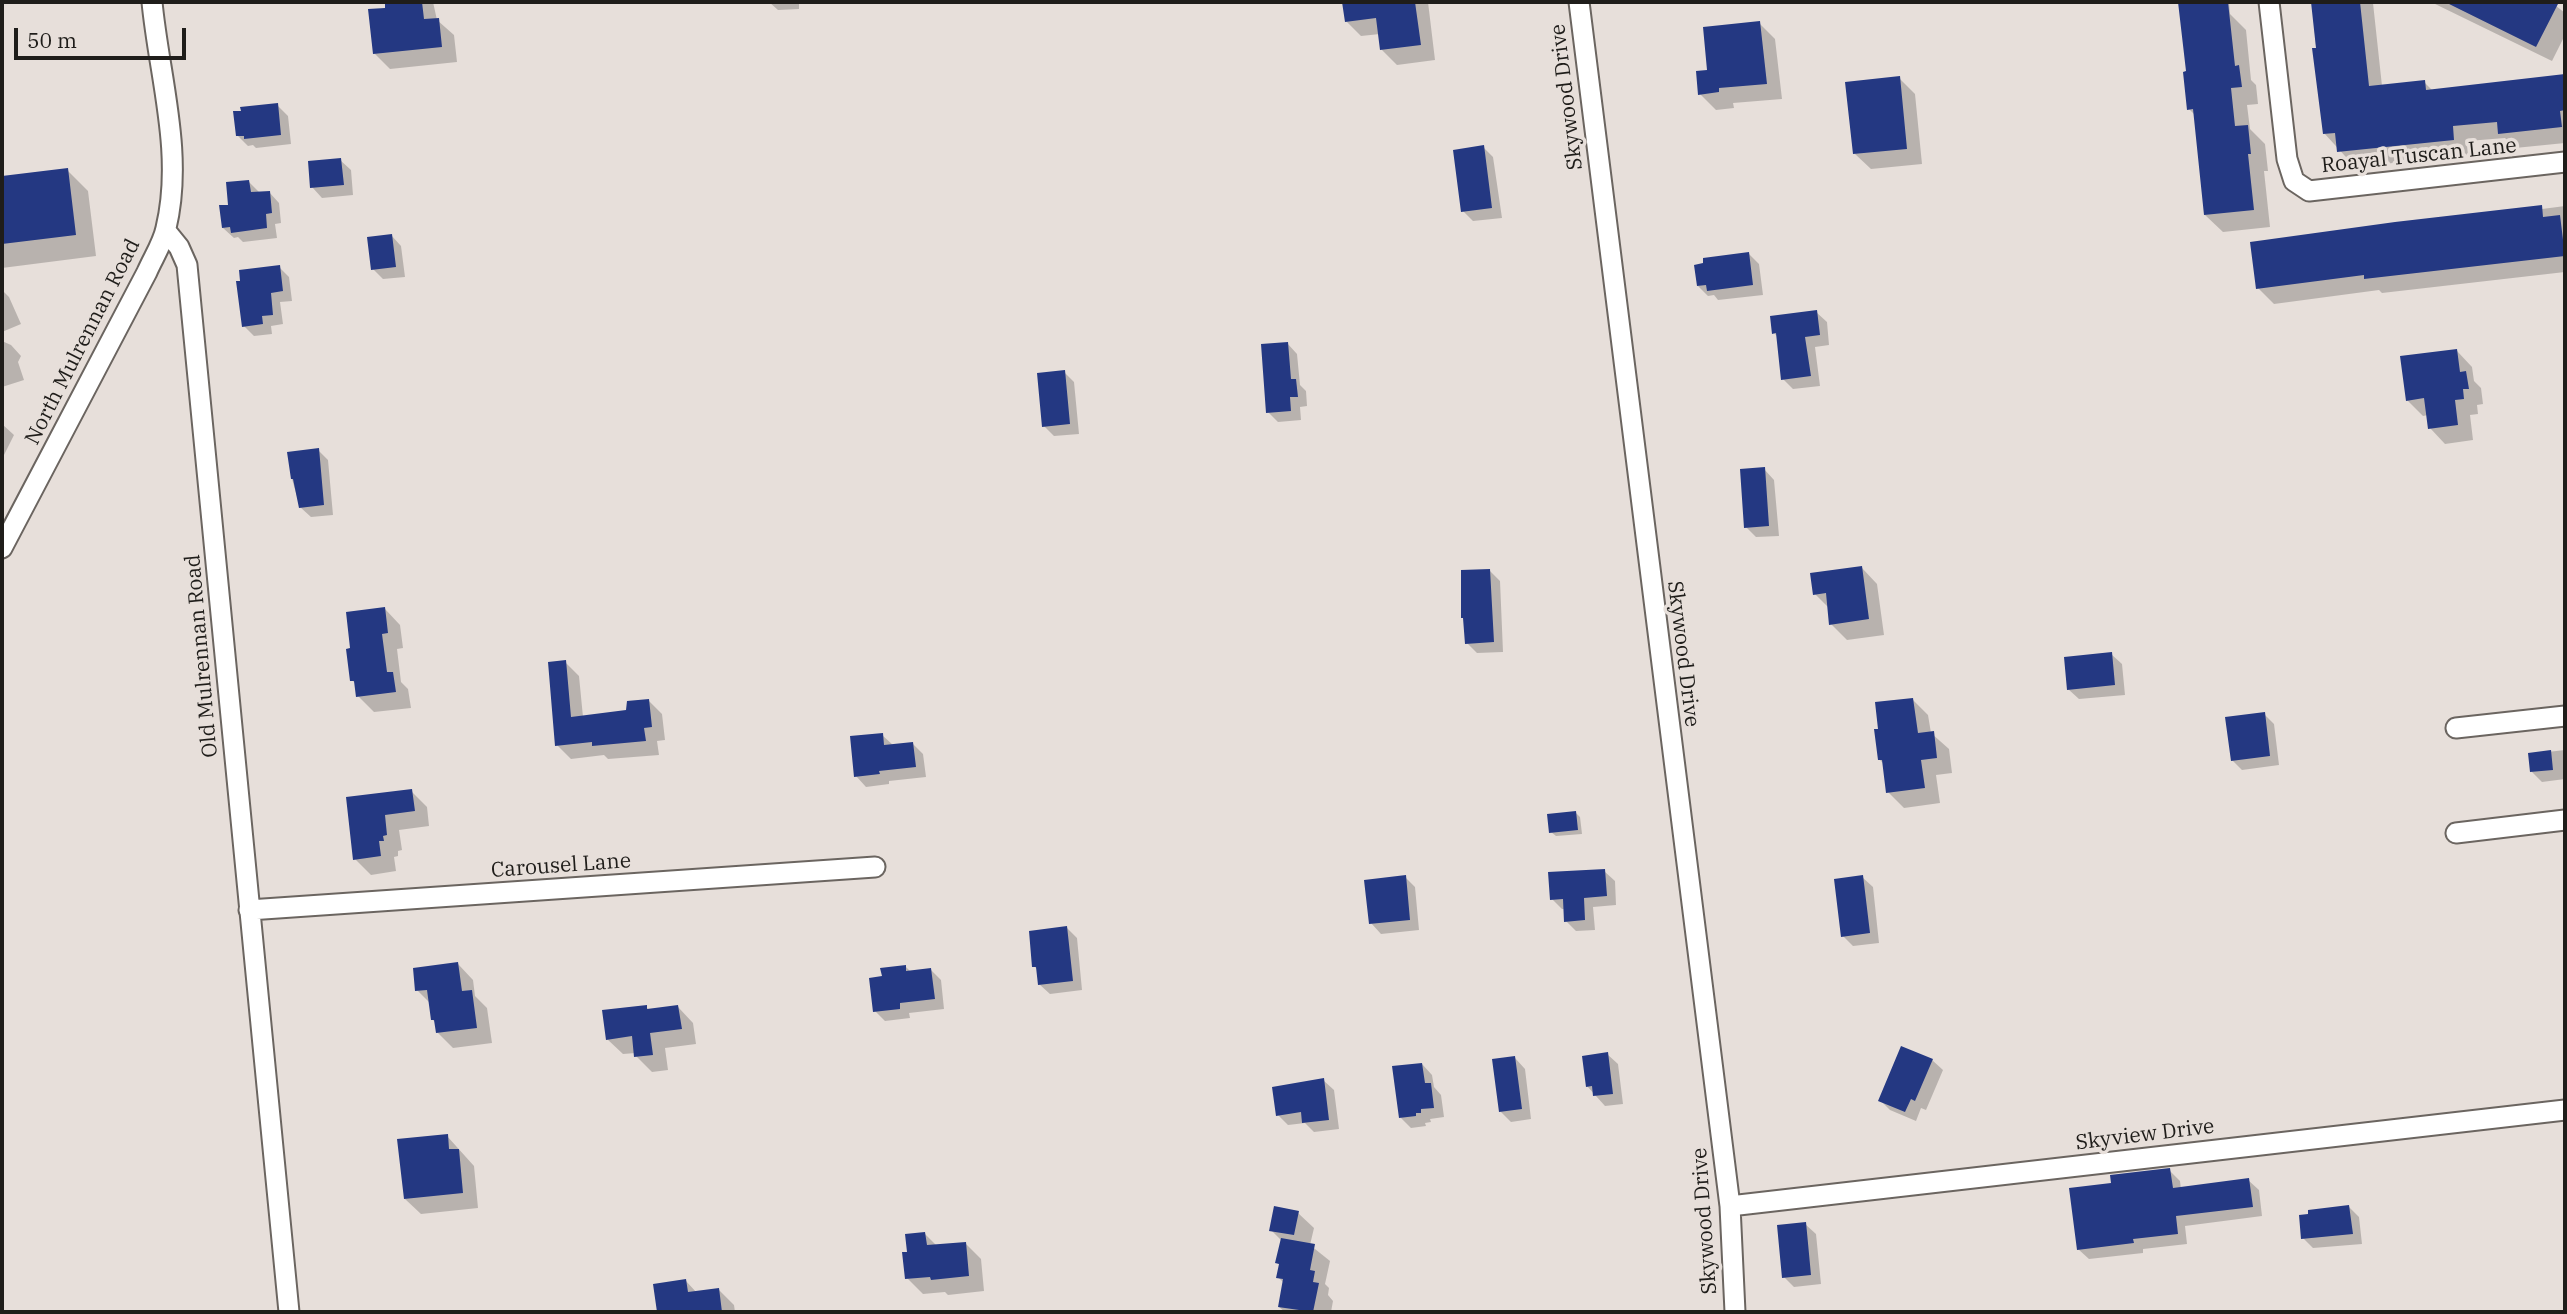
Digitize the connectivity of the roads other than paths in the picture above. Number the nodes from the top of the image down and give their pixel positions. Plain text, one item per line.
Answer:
1 (152, 2) edge
2 (1579, 2) edge
3 (2269, 2) edge
4 (2565, 162) edge
5 (166, 231) junction
6 (2, 548) edge
7 (2565, 716) edge
8 (2456, 728) dead end
9 (2565, 820) edge
10 (2456, 834) dead end
11 (875, 867) dead end
12 (249, 910) junction
13 (2565, 1110) edge
14 (1730, 1206) junction
15 (289, 1312) edge
16 (1735, 1312) edge

1 - 5 street
2 - 14 street, Skywood Drive
3 - 4 street, Roayal Tuscan Lane
5 - 6 street, North Mulrennan Road
5 - 12 street, Old Mulrennan Road
7 - 8 street
9 - 10 street
11 - 12 street, Carousel Lane
12 - 15 street, Old Mulrennan Road
13 - 14 street, Skyview Drive
14 - 16 street, Skywood Drive

